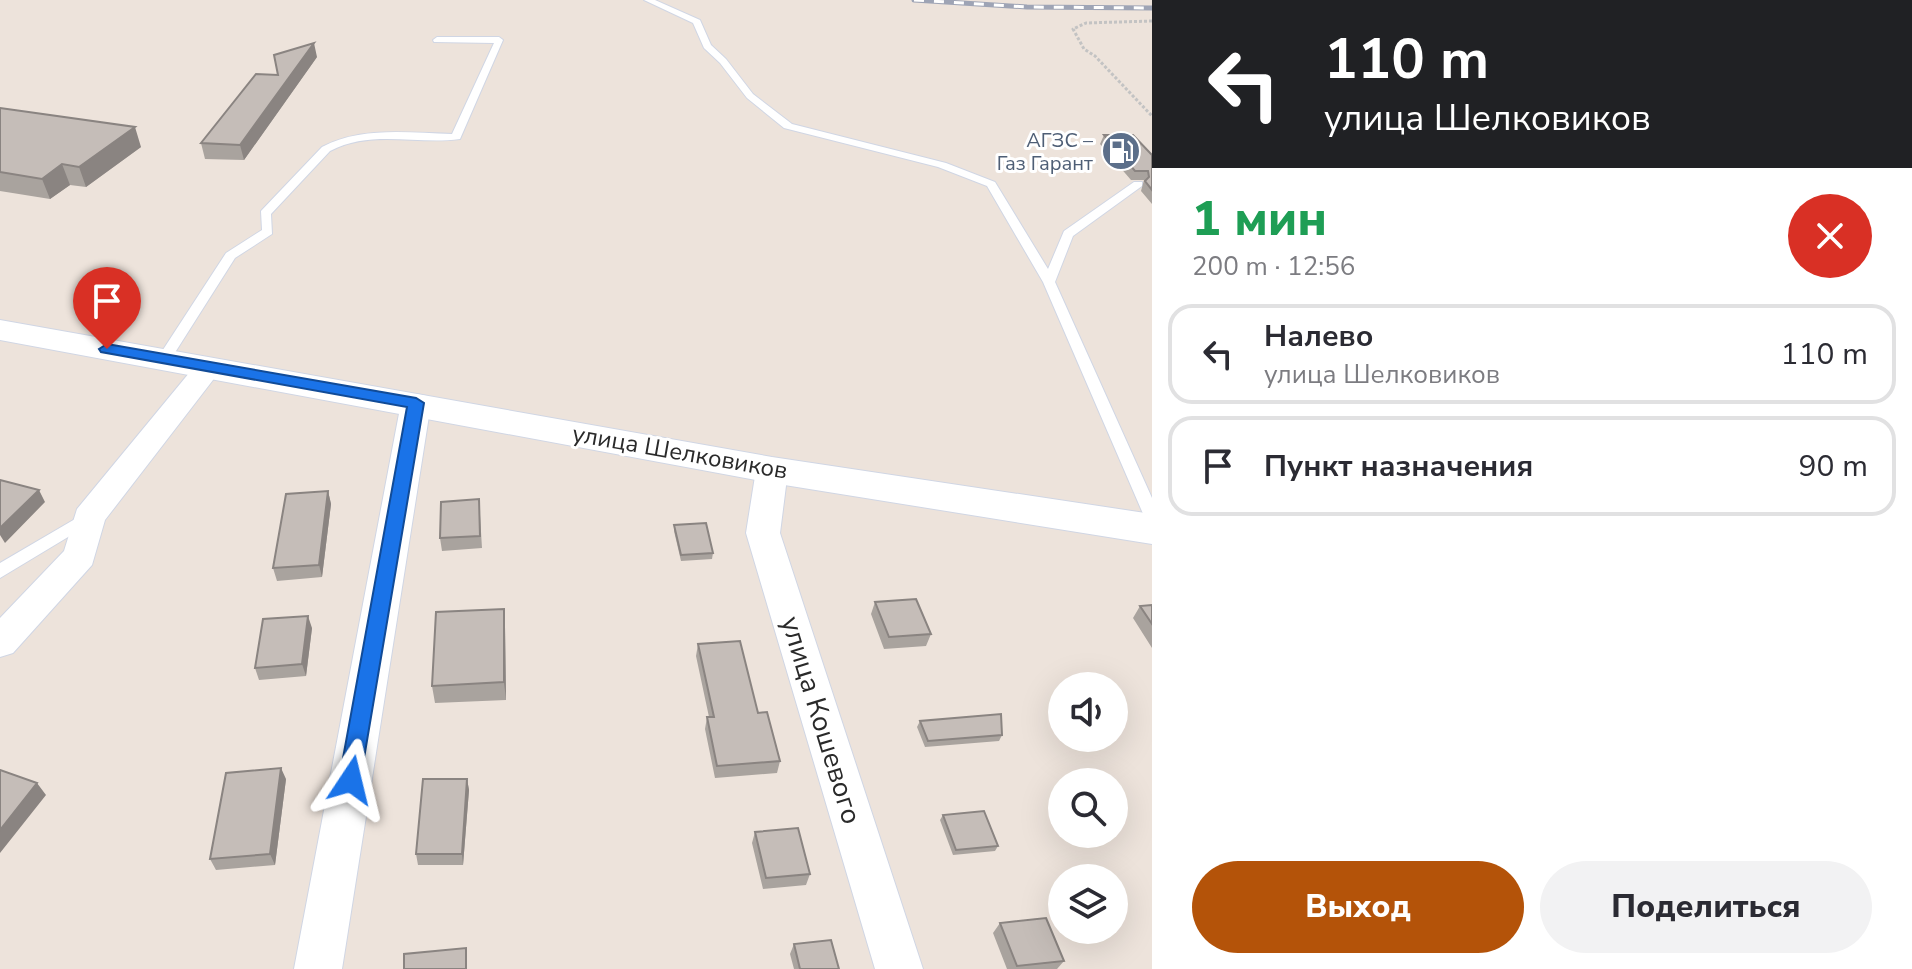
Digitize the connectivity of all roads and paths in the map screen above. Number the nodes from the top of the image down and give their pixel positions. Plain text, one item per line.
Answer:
1 (648, 0) edge
2 (1152, 21) edge
3 (437, 40) dead end
4 (1152, 116) edge
5 (1138, 184) edge
6 (1049, 282) junction
7 (0, 330) edge
8 (164, 359) junction
9 (209, 367) junction
10 (416, 403) junction
11 (772, 470) junction
12 (1152, 516) edge
13 (89, 517) junction
14 (1152, 529) edge
15 (0, 571) edge
16 (0, 642) edge
17 (318, 969) edge
18 (899, 969) edge

1 - 6 lane
2 - 4 path
3 - 8 lane
5 - 6 lane
6 - 12 lane
7 - 8 street, улица Шелковиков
8 - 9 street, улица Шелковиков
9 - 10 street, улица Шелковиков
9 - 13 street
10 - 11 street, улица Шелковиков
10 - 17 street
11 - 14 street, улица Шелковиков
11 - 18 street, улица Кошевого
13 - 15 lane
13 - 16 street

